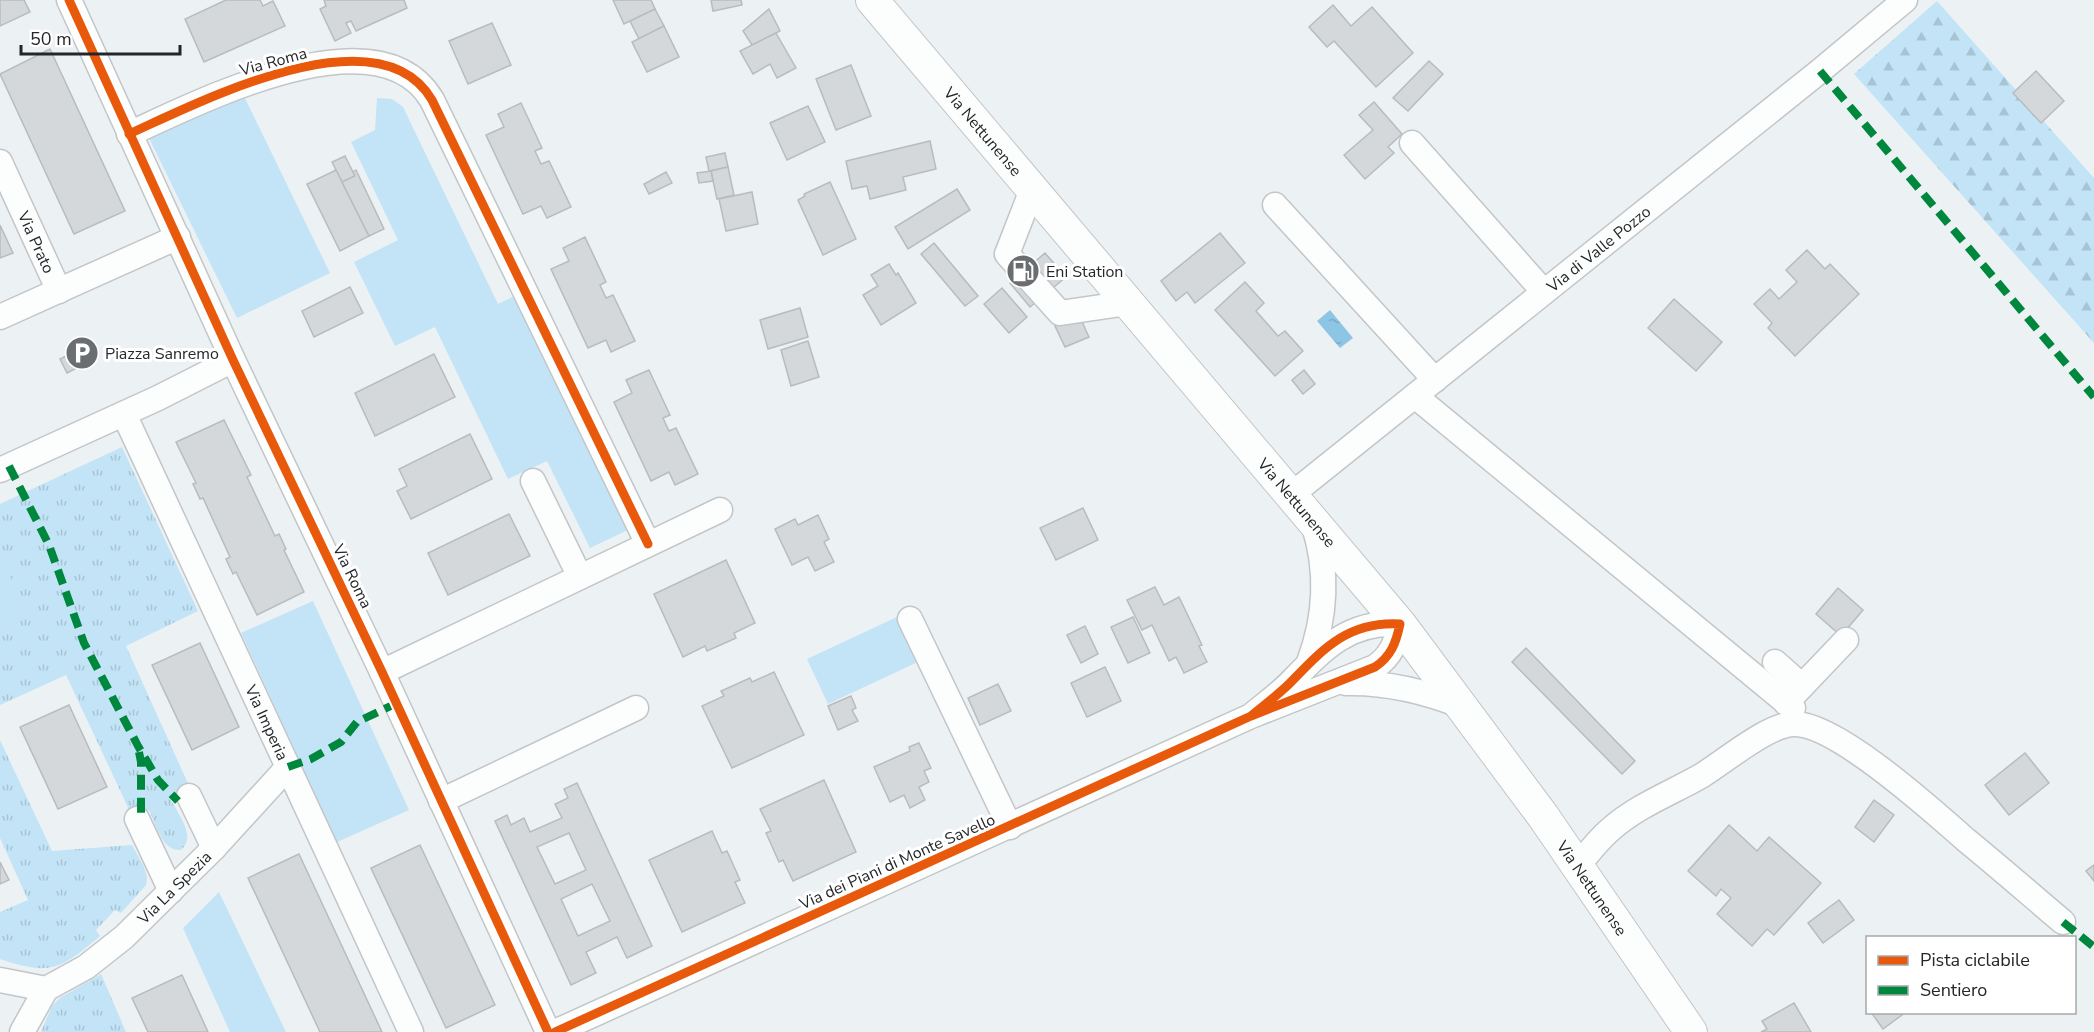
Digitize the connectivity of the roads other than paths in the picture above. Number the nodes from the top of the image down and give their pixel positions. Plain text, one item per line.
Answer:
1 (69, 0) edge
2 (872, 0) edge
3 (1905, 0) edge
4 (129, 134) junction
5 (1412, 143) dead end
6 (0, 162) edge
7 (1032, 190) junction
8 (1275, 205) dead end
9 (178, 237) junction
10 (60, 291) junction
11 (1544, 292) junction
12 (1128, 303) junction
13 (0, 317) edge
14 (233, 360) junction
15 (1435, 380) junction
16 (1415, 396) junction
17 (124, 414) junction
18 (0, 470) edge
19 (533, 481) dead end
20 (1291, 495) junction
21 (720, 510) dead end
22 (1312, 521) junction
23 (648, 544) junction
24 (580, 577) junction
25 (910, 619) dead end
26 (1400, 624) junction
27 (1846, 640) dead end
28 (1309, 662) junction
29 (1775, 662) dead end
30 (382, 672) junction
31 (1337, 683) junction
32 (1794, 699) junction
33 (1462, 706) junction
34 (636, 708) dead end
35 (1251, 716) junction
36 (288, 768) junction
37 (189, 796) dead end
38 (441, 801) junction
39 (137, 819) dead end
40 (1010, 827) junction
41 (214, 848) junction
42 (1578, 866) junction
43 (171, 891) junction
44 (2063, 922) dead end
45 (0, 980) edge
46 (46, 989) junction
47 (22, 1032) edge
48 (411, 1032) edge
49 (548, 1032) edge
50 (555, 1032) edge
51 (1691, 1032) edge

1 - 4 street, Via Roma
2 - 7 main road, Via Nettunense
3 - 11 street, Via di Valle Pozzo
4 - 9 street, Via Roma
4 - 23 street, Via Roma
5 - 11 street
6 - 10 street, Via Prato
7 - 12 main road, Via Nettunense
7 - 12 street
8 - 15 street
9 - 10 street
9 - 14 street, Via Roma
10 - 13 street
11 - 15 street, Via di Valle Pozzo
12 - 20 main road, Via Nettunense
14 - 17 street
14 - 30 street, Via Roma
15 - 16 street, Via di Valle Pozzo
16 - 20 street, Via di Valle Pozzo
16 - 32 street
17 - 18 street
17 - 36 street, Via Imperia
19 - 24 street
20 - 22 main road, Via Nettunense
21 - 23 street
22 - 26 main road, Via Nettunense
22 - 28 street
23 - 24 street
24 - 30 street
25 - 40 street
26 - 28 street
26 - 31 street
26 - 33 main road, Via Nettunense
27 - 32 street
28 - 35 street
29 - 32 street
30 - 38 street, Via Roma
31 - 33 street
31 - 35 street
33 - 42 main road, Via Nettunense
34 - 38 street
35 - 40 street, Via dei Piani di Monte Savello
36 - 41 street, Via La Spezia
36 - 48 street, Via Imperia
37 - 41 street
38 - 49 street, Via Roma
39 - 43 street
40 - 50 street, Via dei Piani di Monte Savello
41 - 43 street, Via La Spezia
42 - 44 street
42 - 51 main road, Via Nettunense
43 - 46 street, Via La Spezia
45 - 46 street
46 - 47 street

